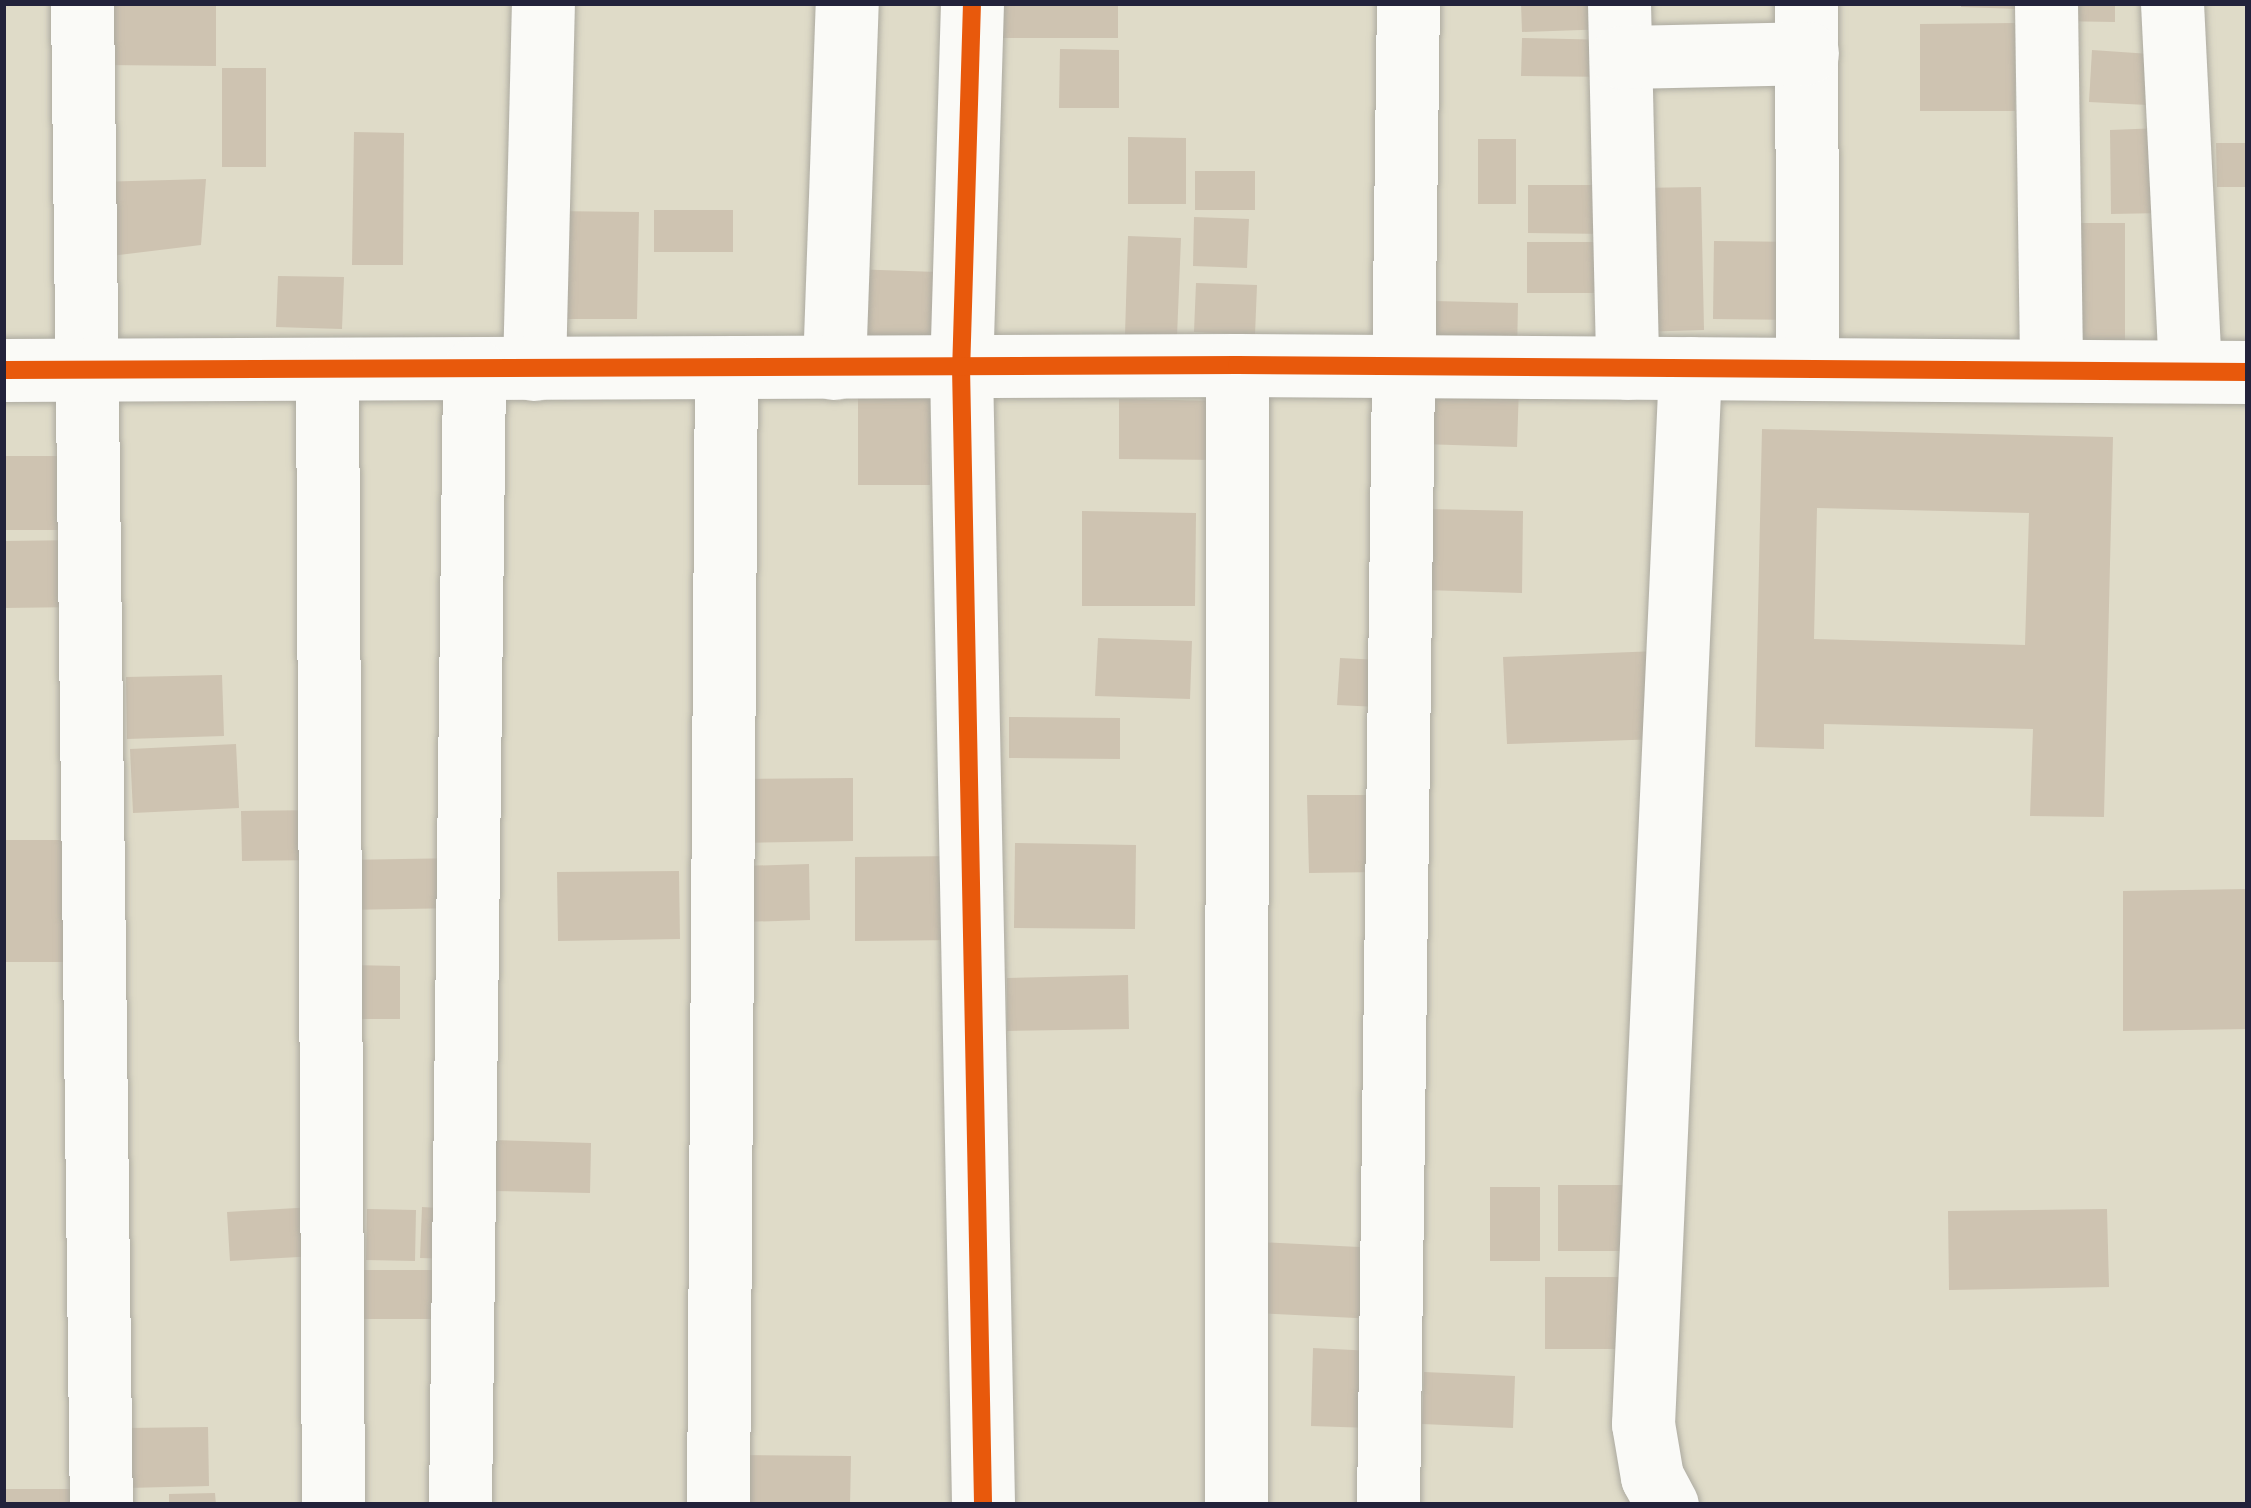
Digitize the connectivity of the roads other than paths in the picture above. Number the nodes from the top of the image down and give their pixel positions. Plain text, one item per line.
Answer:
1 (82, 3) edge
2 (542, 3) edge
3 (847, 3) edge
4 (972, 3) edge
5 (1408, 3) edge
6 (2046, 3) edge
7 (2172, 3) edge
8 (1806, 28) edge
9 (1620, 30) edge
10 (1237, 365) junction
11 (961, 367) junction
12 (1407, 367) junction
13 (726, 368) junction
14 (833, 368) junction
15 (1628, 368) junction
16 (1690, 368) junction
17 (504, 369) junction
18 (1808, 369) junction
19 (3, 370) edge
20 (87, 370) junction
21 (327, 370) junction
22 (2051, 370) junction
23 (2219, 372) edge
24 (100, 1505) edge
25 (333, 1505) edge
26 (460, 1505) edge
27 (718, 1505) edge
28 (982, 1505) edge
29 (1236, 1505) edge
30 (1388, 1505) edge
31 (1667, 1505) edge

1 - 20 street
2 - 17 street
3 - 14 street
4 - 11 street
5 - 12 street
6 - 22 street
7 - 23 street
8 - 9 street
8 - 18 street
9 - 15 street
10 - 11 street
10 - 12 street
10 - 29 street
11 - 14 street
11 - 28 street
12 - 15 street
12 - 30 street
13 - 14 street
13 - 17 street
13 - 27 street
15 - 16 street
16 - 18 street
16 - 31 street
17 - 21 street
17 - 26 street
18 - 22 street
19 - 20 street
20 - 21 street
20 - 24 street
21 - 25 street
22 - 23 street

